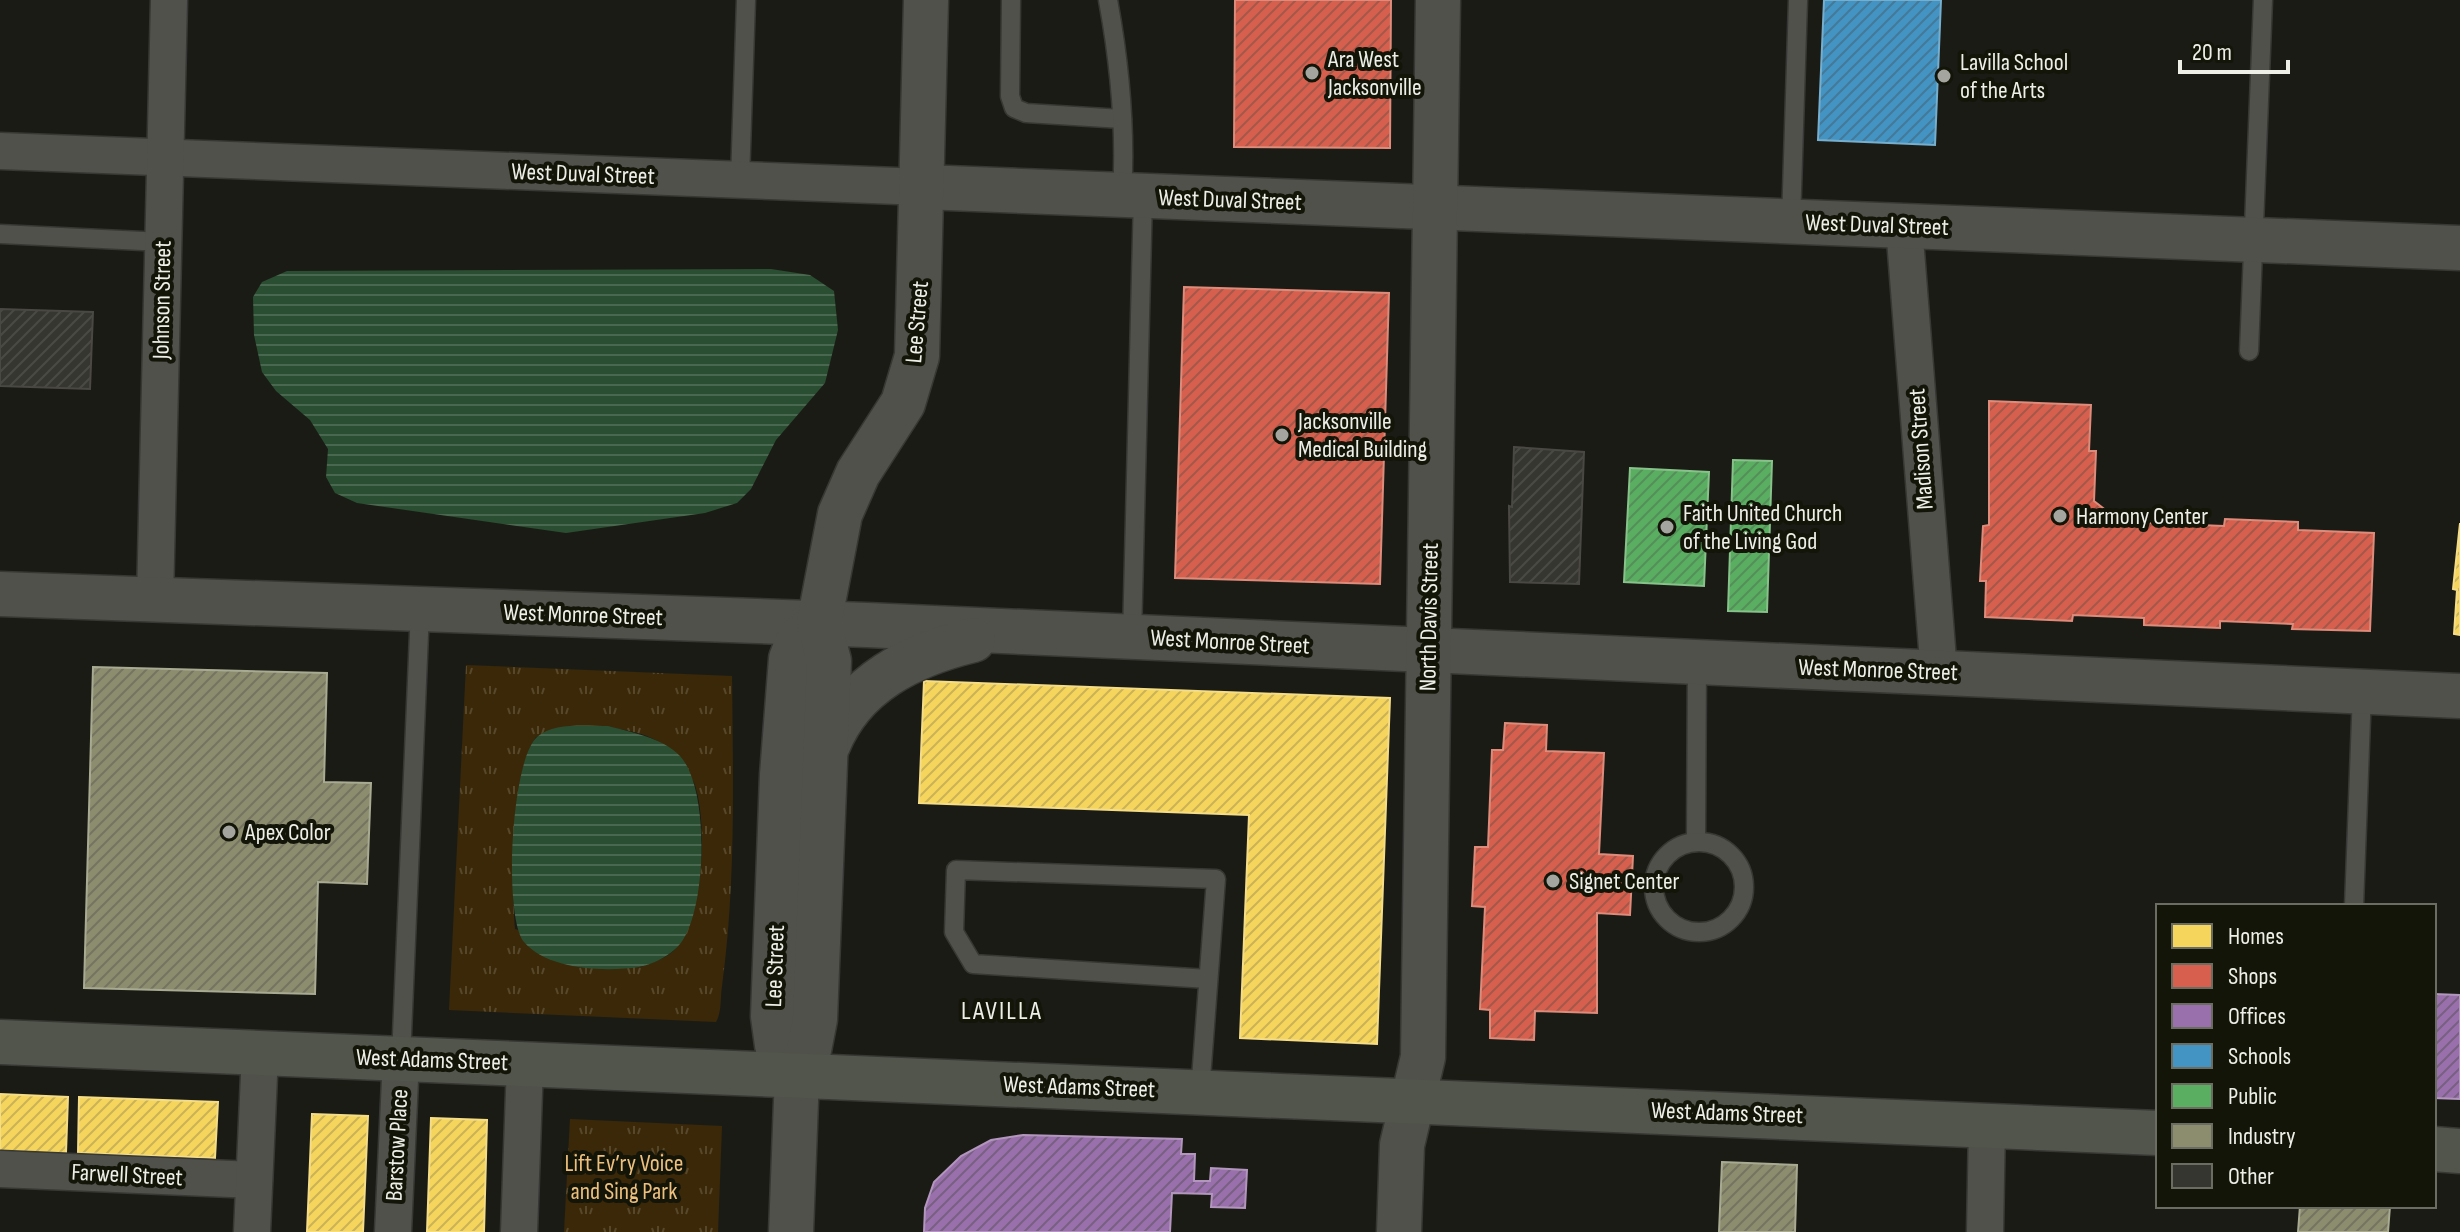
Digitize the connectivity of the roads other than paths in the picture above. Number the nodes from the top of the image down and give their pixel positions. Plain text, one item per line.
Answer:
1 (169, 0) edge
2 (746, 0) edge
3 (926, 0) edge
4 (1011, 0) edge
5 (1108, 0) edge
6 (1438, 0) edge
7 (1798, 0) edge
8 (2263, 0) edge
9 (1122, 119) junction
10 (0, 151) edge
11 (165, 157) junction
12 (740, 180) junction
13 (923, 187) junction
14 (1132, 196) junction
15 (1433, 208) junction
16 (1791, 222) junction
17 (1904, 226) junction
18 (0, 234) edge
19 (2255, 240) junction
20 (163, 242) junction
21 (2460, 248) edge
22 (2249, 351) dead end
23 (0, 594) edge
24 (155, 600) junction
25 (420, 609) junction
26 (819, 623) junction
27 (1008, 632) junction
28 (1132, 637) junction
29 (1429, 651) junction
30 (1697, 662) junction
31 (1939, 673) junction
32 (2362, 692) junction
33 (2460, 696) edge
34 (826, 751) junction
35 (1696, 842) junction
36 (2354, 904) edge
37 (1208, 979) junction
38 (0, 1042) edge
39 (260, 1053) junction
40 (401, 1058) junction
41 (525, 1064) junction
42 (797, 1075) junction
43 (1200, 1092) junction
44 (1414, 1100) junction
45 (1987, 1124) junction
46 (2156, 1133) edge
47 (2436, 1149) edge
48 (2460, 1151) edge
49 (0, 1169) edge
50 (254, 1180) junction
51 (252, 1232) edge
52 (393, 1232) edge
53 (519, 1232) edge
54 (791, 1232) edge
55 (1399, 1232) edge
56 (1985, 1232) edge

1 - 11 street, Johnson Street
2 - 12 lane
3 - 13 street, Lee Street
4 - 9 lane
5 - 9 lane
6 - 15 street, North Davis Street
7 - 16 lane
8 - 19 lane
9 - 14 lane
10 - 11 street, West Duval Street
11 - 12 street, West Duval Street
11 - 20 street, Johnson Street
12 - 13 street, West Duval Street
13 - 14 street, West Duval Street
13 - 26 street, Lee Street
14 - 15 street, West Duval Street
14 - 28 lane
15 - 16 street, West Duval Street
15 - 29 street, North Davis Street
16 - 17 street, West Duval Street
17 - 19 street, West Duval Street
17 - 31 street, Madison Street
18 - 20 lane
19 - 21 street, West Duval Street
19 - 22 lane
20 - 24 street, Johnson Street
23 - 24 street, West Monroe Street
24 - 25 street, West Monroe Street
25 - 26 street, West Monroe Street
25 - 40 lane
26 - 27 street, West Monroe Street
26 - 34 street, Lee Street
26 - 42 street, Lee Street
27 - 28 street, West Monroe Street
27 - 34 street
28 - 29 street, West Monroe Street
29 - 30 street, West Monroe Street
29 - 44 street, North Davis Street
30 - 31 street, West Monroe Street
30 - 35 lane
31 - 32 street, West Monroe Street
32 - 33 street, West Monroe Street
32 - 36 lane
34 - 42 street, Lee Street
35 - 35 lane
37 - 37 lane
37 - 43 lane
38 - 39 main road, West Adams Street
39 - 40 main road, West Adams Street
39 - 50 street
40 - 41 main road, West Adams Street
40 - 52 street, Barstow Place
41 - 42 main road, West Adams Street
41 - 53 street
42 - 43 main road, West Adams Street
42 - 54 street, Lee Street
43 - 44 main road, West Adams Street
44 - 45 main road, West Adams Street
44 - 55 street, North Davis Street
45 - 46 main road, West Adams Street
45 - 56 street
47 - 48 main road
49 - 50 street, Farwell Street
50 - 51 street

